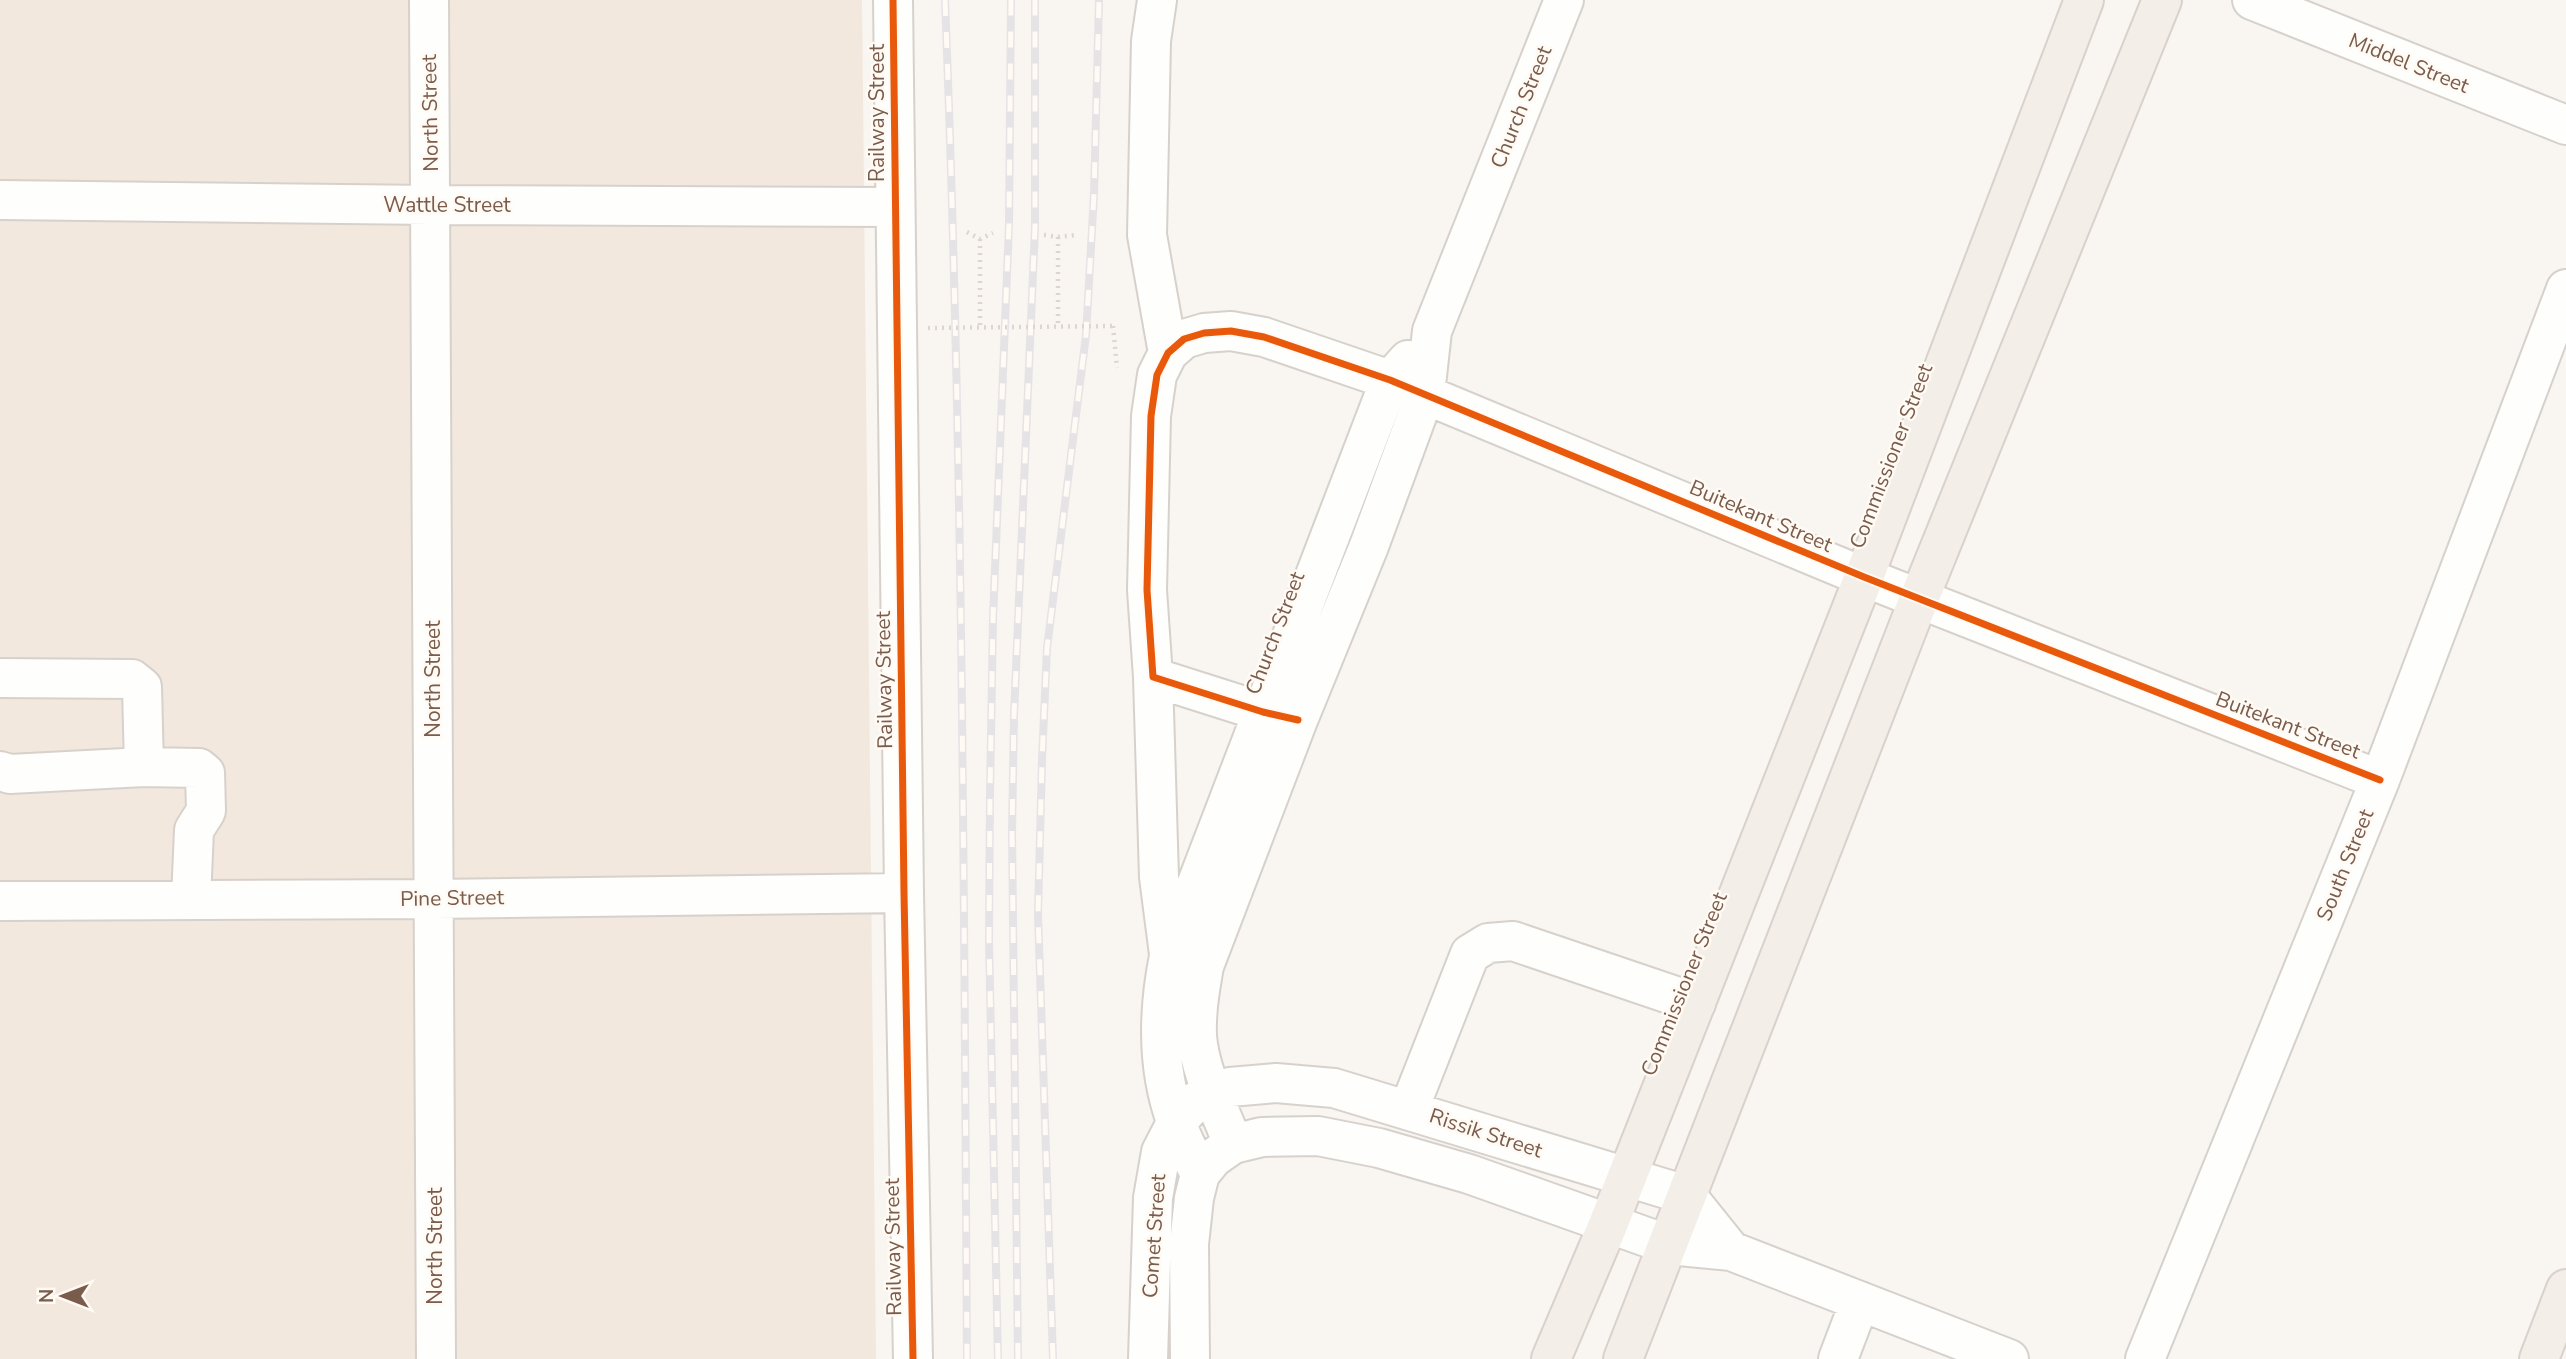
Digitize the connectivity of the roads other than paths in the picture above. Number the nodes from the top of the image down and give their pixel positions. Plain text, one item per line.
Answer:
1 (429, 0) edge
2 (894, 0) edge
3 (1157, 0) edge
4 (1564, 0) edge
5 (2084, 0) edge
6 (2162, 0) edge
7 (2252, 0) edge
8 (2566, 125) edge
9 (0, 200) edge
10 (431, 205) junction
11 (895, 206) junction
12 (2566, 289) edge
13 (1432, 331) junction
14 (1168, 353) junction
15 (1390, 380) junction
16 (1425, 394) junction
17 (1864, 577) junction
18 (1919, 599) junction
19 (1153, 677) junction
20 (0, 678) edge
21 (1281, 716) junction
22 (163, 767) junction
23 (0, 771) edge
24 (2380, 780) junction
25 (904, 893) junction
26 (191, 899) junction
27 (434, 899) junction
28 (0, 901) edge
29 (1169, 956) junction
30 (1696, 1003) junction
31 (1214, 1094) junction
32 (1409, 1109) junction
33 (1176, 1123) junction
34 (1233, 1144) junction
35 (1200, 1174) junction
36 (1626, 1178) junction
37 (1686, 1195) junction
38 (1608, 1225) junction
39 (1669, 1245) junction
40 (1731, 1251) junction
41 (2566, 1289) edge
42 (1860, 1301) junction
43 (436, 1359) edge
44 (913, 1359) edge
45 (1148, 1359) edge
46 (1190, 1359) edge
47 (1551, 1359) edge
48 (1623, 1359) edge
49 (1838, 1359) edge
50 (2009, 1359) edge
51 (2145, 1359) edge
52 (2539, 1359) edge

1 - 10 street, North Street
2 - 11 street, Railway Street
3 - 14 street
4 - 13 street, Church Street
5 - 17 main road, Commissioner Street
6 - 18 main road
7 - 8 street, Middel Street
9 - 10 street, Wattle Street
10 - 11 street, Wattle Street
10 - 27 street, North Street
11 - 25 street, Railway Street
12 - 24 street, South Street
13 - 15 street, Church Street
13 - 16 street, Church Street
14 - 15 street, Buitekant Street
14 - 19 street
15 - 16 street, Buitekant Street
15 - 21 street, Church Street
16 - 17 street, Buitekant Street
16 - 21 street, Church Street
17 - 18 street, Buitekant Street
17 - 30 main road, Commissioner Street
18 - 24 street, Buitekant Street
18 - 37 main road
19 - 21 street
19 - 29 street
20 - 22 street
21 - 29 street, Church Street
21 - 31 street, Church Street
22 - 23 street
22 - 26 street
24 - 51 street, South Street
25 - 27 street, Pine Street
25 - 44 street, Railway Street
26 - 27 street, Pine Street
26 - 28 street, Pine Street
27 - 43 street, North Street
29 - 33 street, Church Street
30 - 32 street
30 - 36 main road, Commissioner Street
31 - 32 street, Rissik Street
31 - 33 street, Comet Street
31 - 34 street, Church Street
32 - 36 street, Rissik Street
33 - 35 street, Church Street
33 - 45 street, Comet Street
34 - 35 street
34 - 38 street
35 - 46 street, Comet Street
36 - 37 street, Rissik Street
36 - 38 main road, Commissioner Street
37 - 39 main road
37 - 40 street
38 - 39 street
38 - 47 main road, Commissioner Street
39 - 40 street
39 - 48 main road
40 - 42 street
41 - 52 main road
42 - 49 street
42 - 50 street

